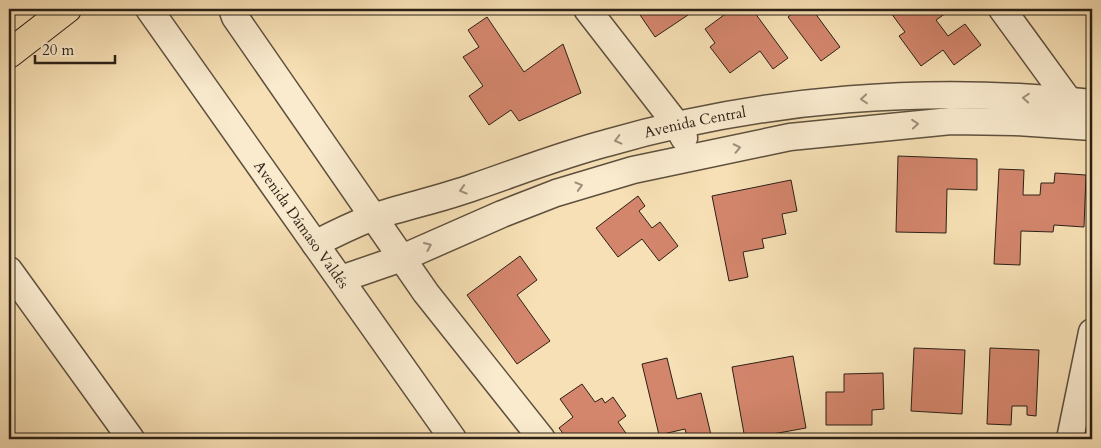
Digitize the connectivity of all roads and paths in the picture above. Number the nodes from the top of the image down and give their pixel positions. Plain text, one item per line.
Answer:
1 (67, 9) edge
2 (149, 9) edge
3 (232, 9) edge
4 (587, 9) edge
5 (1002, 9) edge
6 (9, 54) edge
7 (1076, 109) edge
8 (677, 125) junction
9 (1092, 127) edge
10 (694, 157) junction
11 (374, 217) junction
12 (315, 244) junction
13 (402, 258) junction
14 (9, 270) edge
15 (341, 280) junction
16 (1092, 332) edge
17 (131, 439) edge
18 (453, 439) edge
19 (542, 439) edge
20 (1070, 439) edge

1 - 6 main road
2 - 12 street, Avenida Dámaso Valdés
3 - 11 street
4 - 8 street
5 - 7 street
7 -> 8 street, Avenida Central
7 - 9 street, Avenida Central
10 -> 7 street, Avenida Central
8 - 10 street
8 -> 11 street, Avenida Central
13 -> 10 street, Avenida Central
11 - 12 street, Avenida Central
11 - 13 street
12 - 15 street, Avenida Dámaso Valdés
13 - 15 street, Avenida Central
13 - 19 street
14 - 17 street
15 - 18 street, Avenida Dámaso Valdés
16 - 20 street

